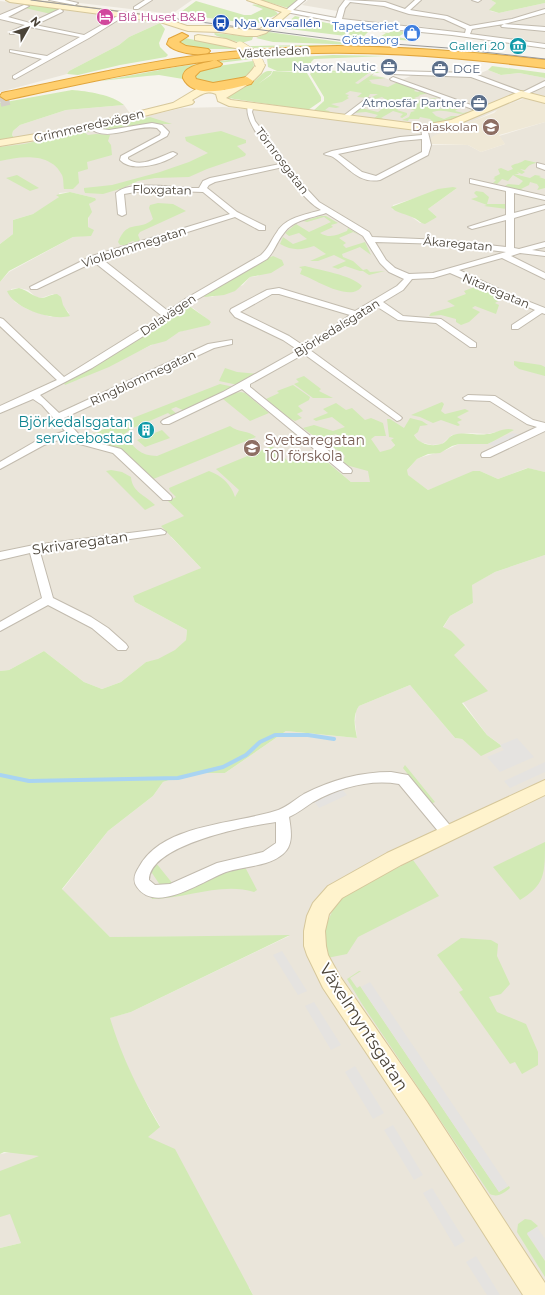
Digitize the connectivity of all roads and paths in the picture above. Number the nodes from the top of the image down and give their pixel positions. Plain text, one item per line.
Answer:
1 (10, 0) edge
2 (52, 0) edge
3 (149, 0) edge
4 (250, 0) edge
5 (302, 0) edge
6 (349, 0) edge
7 (418, 0) edge
8 (75, 3) dead end
9 (26, 6) dead end
10 (136, 8) dead end
11 (60, 11) dead end
12 (288, 11) junction
13 (406, 11) junction
14 (545, 11) edge
15 (123, 15) junction
16 (1, 17) edge
17 (154, 19) junction
18 (337, 21) junction
19 (29, 25) junction
20 (494, 25) junction
21 (469, 28) junction
22 (545, 30) edge
23 (168, 32) junction
24 (187, 32) junction
25 (12, 33) dead end
26 (467, 35) junction
27 (87, 37) junction
28 (545, 46) edge
29 (396, 50) junction
30 (12, 51) dead end
31 (340, 52) junction
32 (49, 58) junction
33 (543, 66) edge
34 (130, 70) junction
35 (15, 77) dead end
36 (162, 77) dead end
37 (177, 80) dead end
38 (247, 81) junction
39 (545, 83) edge
40 (63, 88) junction
41 (207, 94) junction
42 (523, 94) junction
43 (369, 99) dead end
44 (545, 100) edge
45 (250, 106) junction
46 (483, 111) junction
47 (344, 118) junction
48 (90, 126) junction
49 (425, 132) junction
50 (0, 143) edge
51 (172, 154) dead end
52 (284, 165) junction
53 (472, 181) dead end
54 (203, 190) junction
55 (511, 190) junction
56 (545, 198) edge
57 (545, 207) edge
58 (326, 211) junction
59 (122, 214) dead end
60 (237, 214) junction
61 (509, 217) junction
62 (472, 227) dead end
63 (262, 228) dead end
64 (370, 239) junction
65 (545, 244) edge
66 (520, 251) junction
67 (508, 252) junction
68 (545, 254) edge
69 (95, 258) junction
70 (451, 270) junction
71 (545, 276) edge
72 (408, 277) junction
73 (34, 287) dead end
74 (377, 302) junction
75 (543, 310) edge
76 (356, 314) junction
77 (167, 315) junction
78 (0, 320) edge
79 (515, 327) dead end
80 (229, 342) dead end
81 (473, 345) dead end
82 (304, 350) junction
83 (63, 381) junction
84 (245, 384) junction
85 (34, 395) junction
86 (468, 398) dead end
87 (0, 410) edge
88 (58, 417) junction
89 (397, 418) dead end
90 (166, 422) dead end
91 (545, 426) edge
92 (71, 432) junction
93 (486, 455) dead end
94 (0, 466) edge
95 (346, 471) dead end
96 (167, 498) dead end
97 (160, 532) dead end
98 (34, 549) junction
99 (0, 556) edge
100 (48, 600) junction
101 (0, 628) edge
102 (122, 646) dead end
103 (545, 787) edge
104 (282, 814) junction
105 (448, 833) junction
106 (538, 1295) edge

1 - 15 street
2 - 8 street
3 - 10 street
4 - 12 street
5 - 12 street
6 - 13 street
6 - 18 street
7 - 13 street
9 - 16 street
11 - 19 street
12 - 18 street
12 - 24 street
13 - 21 street
14 - 20 street
15 - 17 street
15 - 27 street
16 - 19 street
17 - 23 street
17 - 24 street
18 - 26 street
19 - 25 street
19 - 27 street
20 - 21 street
20 - 22 street
21 - 26 street
23 - 24 street
23 - 34 highway
24 - 29 highway
24 - 38 street, bridge
26 - 28 street
27 - 32 street
29 - 33 highway, Västerleden
29 - 34 highway, Västerleden
30 - 32 street
31 - 33 highway, Västerleden
31 - 40 highway, Västerleden
31 - 41 highway
32 - 35 street
34 - 40 highway, Västerleden
36 - 40 highway
37 - 41 highway
38 - 41 street
38 - 41 highway
39 - 42 street, Grimmeredsvägen
41 - 45 street, Grimmeredsvägen
41 - 48 street, Grimmeredsvägen
42 - 44 street
42 - 46 street, Grimmeredsvägen
42 - 46 street
43 - 47 street
45 - 47 street, Grimmeredsvägen
45 - 52 street, Törnrosgatan
46 - 49 street, Grimmeredsvägen
47 - 49 street, Grimmeredsvägen
48 - 50 street, Grimmeredsvägen
48 - 51 street
49 - 49 street
52 - 54 street
52 - 58 street, Törnrosgatan
53 - 55 street
54 - 59 street, Floxgatan
54 - 60 street
55 - 56 street
55 - 61 street
57 - 61 street
58 - 64 street
58 - 77 street, Dalavägen
60 - 63 street
60 - 69 street, Violblommegatan
61 - 62 street
61 - 67 street
64 - 67 street, Åkaregatan
64 - 72 street
65 - 66 street
66 - 67 street
66 - 68 street
67 - 70 street
67 - 71 street
69 - 73 street, Violblommegatan
69 - 77 street
70 - 72 street
70 - 75 street, Nitaregatan
72 - 74 street, Björkedalsgatan
74 - 76 street, Björkedalsgatan
74 - 81 street
75 - 79 street, Nitaregatan
76 - 82 street, Björkedalsgatan
76 - 82 street
77 - 83 street, Dalavägen
78 - 83 street
80 - 88 street, Ringblommegatan
82 - 84 street, Björkedalsgatan
82 - 89 street
83 - 85 street, Dalavägen
84 - 90 street, Björkedalsgatan
84 - 95 street
85 - 87 street, Dalavägen
85 - 88 street
86 - 91 street
88 - 92 street
91 - 93 street
92 - 94 street
92 - 96 street
97 - 98 street, Skrivaregatan
98 - 99 street, Skrivaregatan
98 - 100 street
100 - 101 street
100 - 102 street
103 - 105 street, Växelmyntsgatan
104 - 104 street
104 - 105 street
105 - 106 street, Växelmyntsgatan

